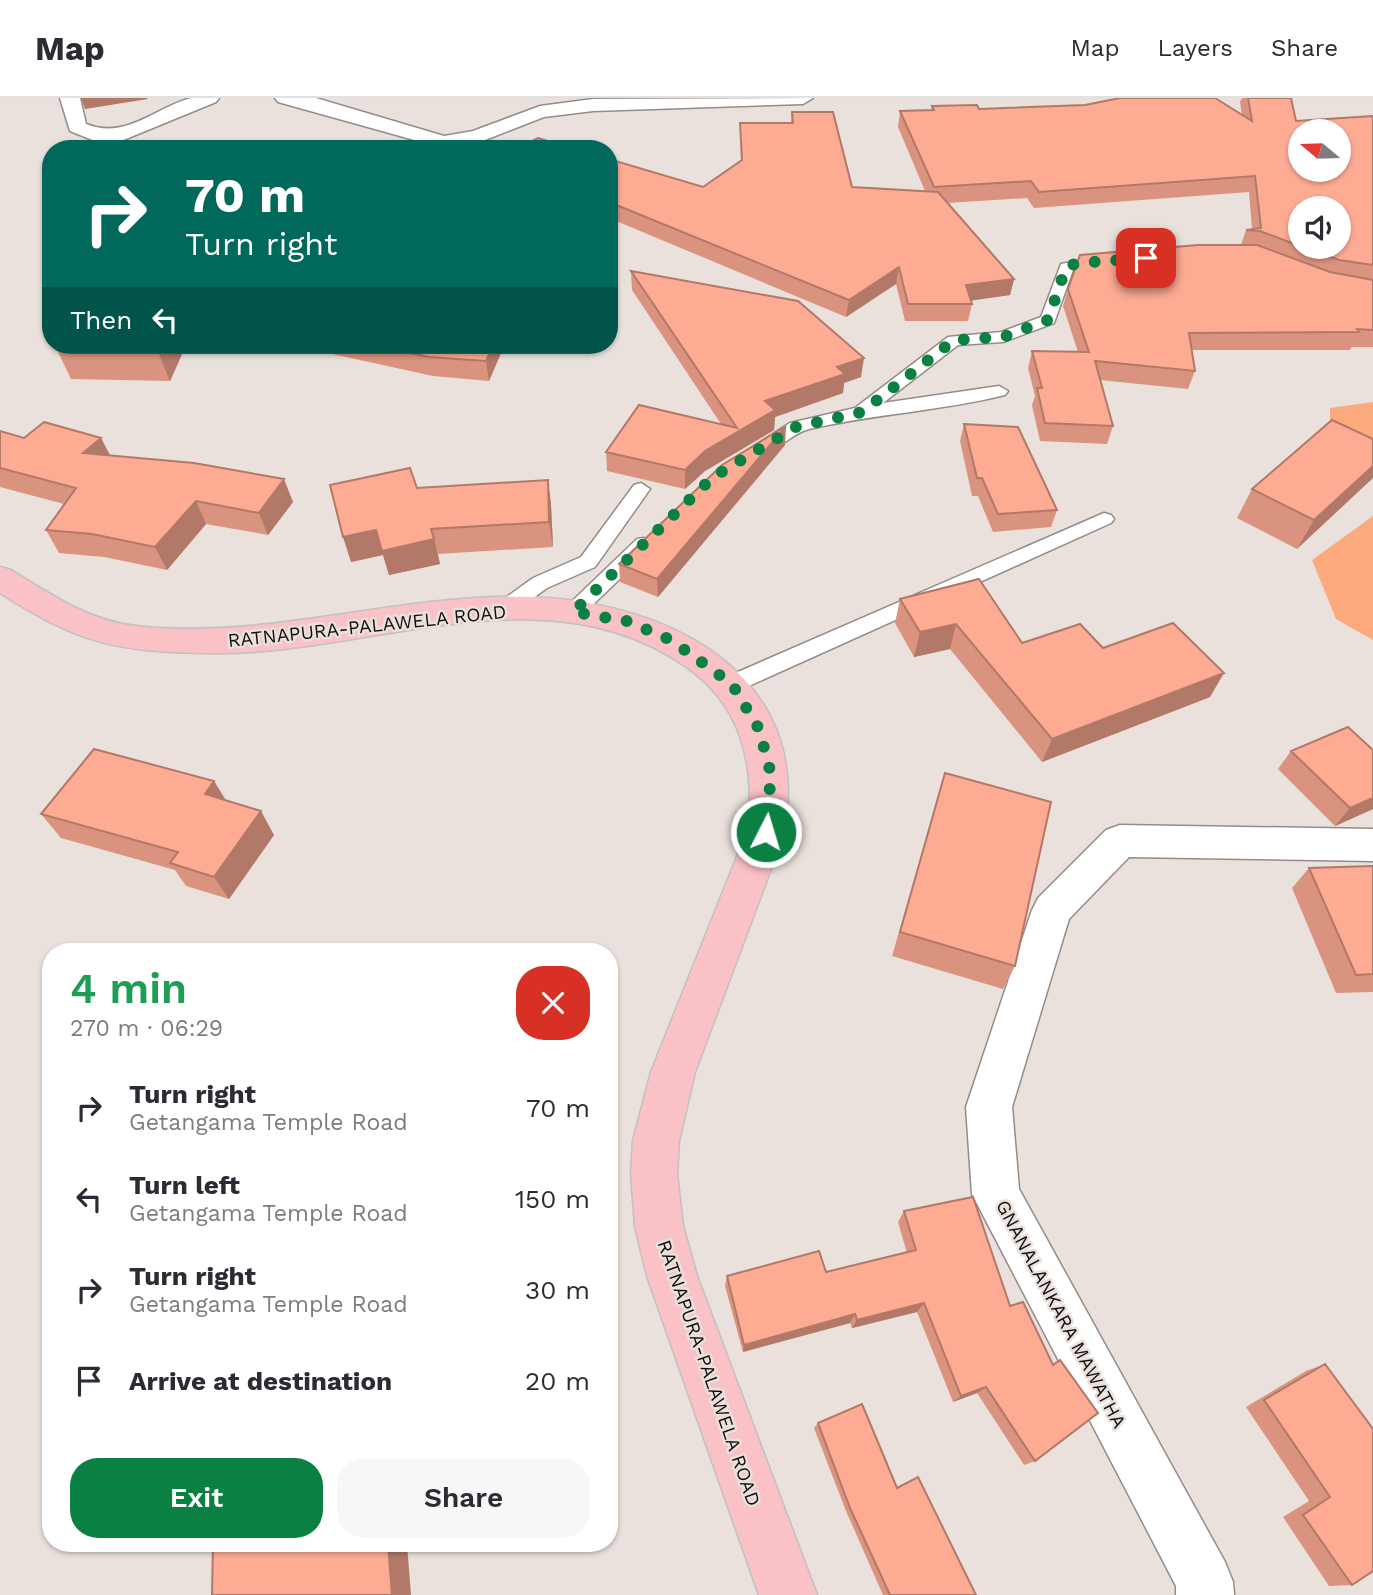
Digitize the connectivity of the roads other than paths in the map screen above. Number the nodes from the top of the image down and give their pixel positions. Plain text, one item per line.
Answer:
1 (70, 98) edge
2 (209, 98) edge
3 (285, 98) edge
4 (803, 98) edge
5 (436, 140) edge
6 (455, 140) edge
7 (1128, 259) edge
8 (999, 391) dead end
9 (862, 412) junction
10 (737, 463) edge
11 (640, 489) dead end
12 (1104, 519) dead end
13 (653, 535) edge
14 (0, 578) edge
15 (504, 609) junction
16 (573, 612) junction
17 (732, 684) junction
18 (1373, 845) edge
19 (788, 1595) edge
20 (1205, 1595) edge

1 - 2 street
3 - 5 street
4 - 6 street
7 - 9 lane
8 - 9 lane
9 - 10 lane
11 - 15 lane
12 - 17 lane
13 - 16 lane
14 - 15 main road, RATNAPURA-PALAWELA ROAD
15 - 16 main road, RATNAPURA-PALAWELA ROAD
16 - 17 main road, RATNAPURA-PALAWELA ROAD
17 - 19 main road, RATNAPURA-PALAWELA ROAD
18 - 20 street, GNANALANKARA MAWATHA

